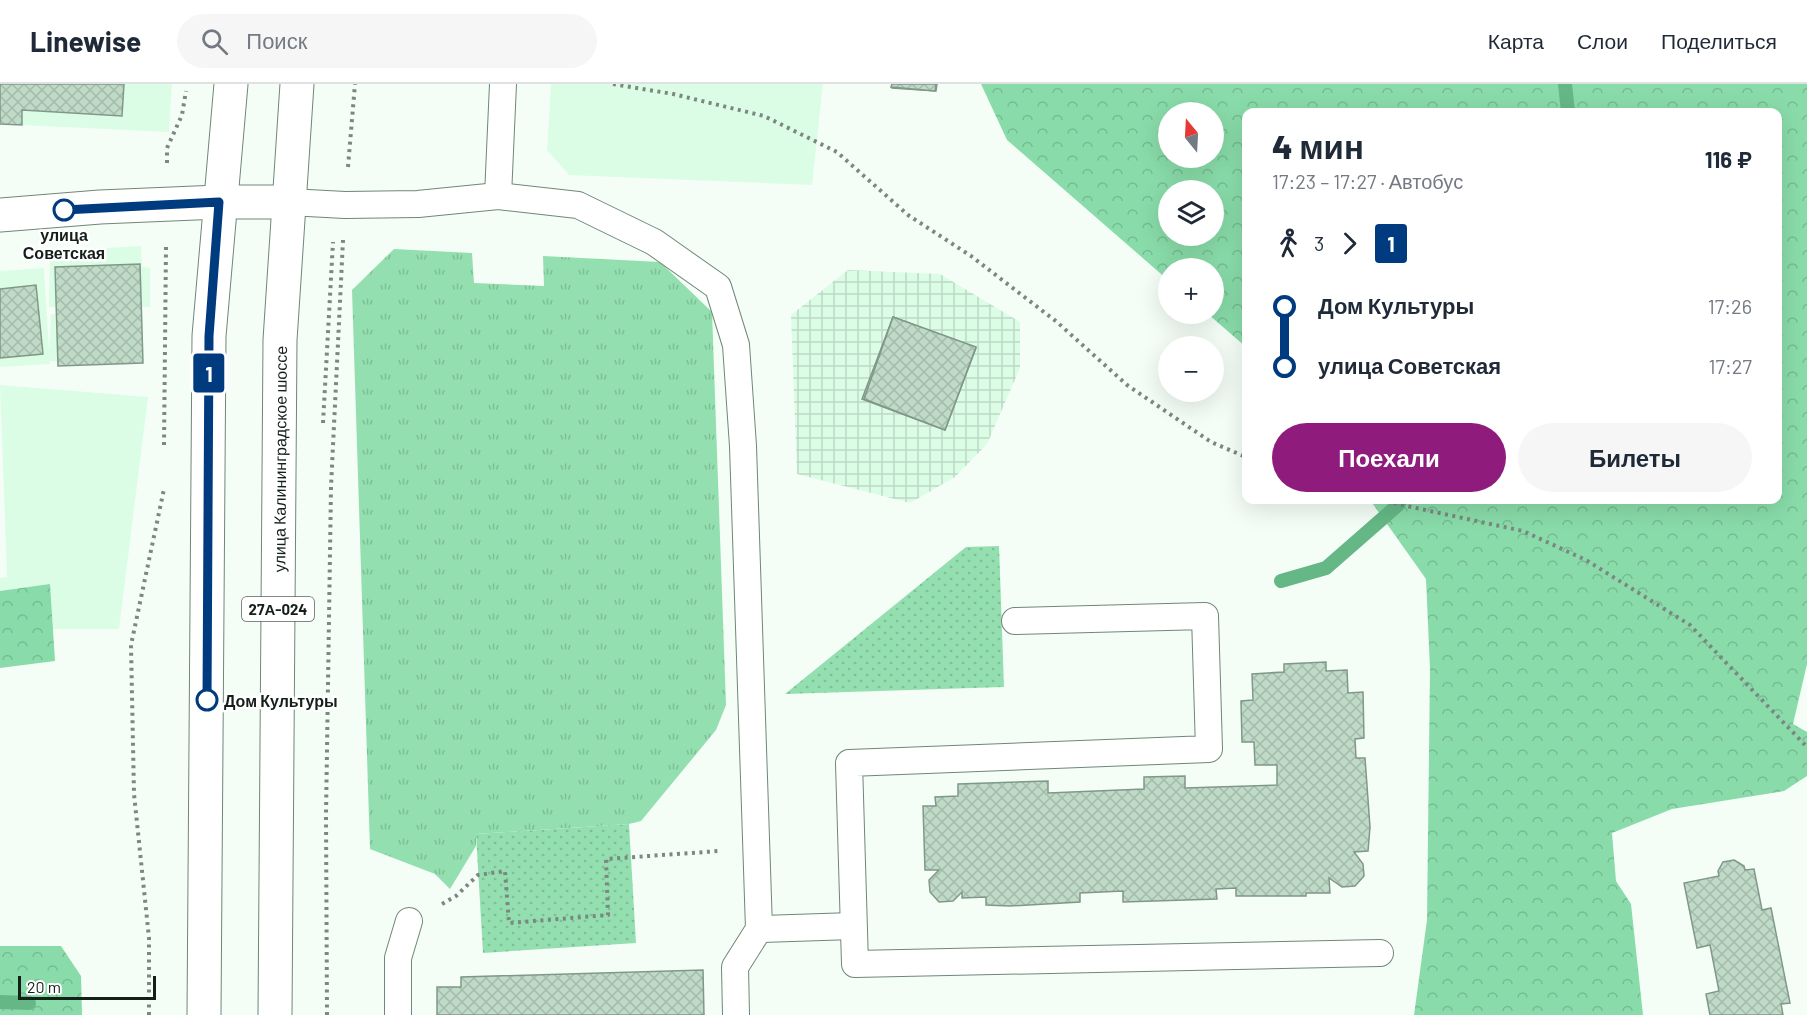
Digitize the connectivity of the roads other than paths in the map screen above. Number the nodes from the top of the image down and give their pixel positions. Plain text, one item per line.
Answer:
1 (231, 84) edge
2 (297, 84) edge
3 (503, 84) edge
4 (498, 196) junction
5 (219, 202) junction
6 (289, 202) junction
7 (0, 215) edge
8 (1015, 621) dead end
9 (408, 921) dead end
10 (854, 926) junction
11 (759, 929) junction
12 (1380, 953) dead end
13 (204, 1015) edge
14 (275, 1015) edge
15 (398, 1015) edge
16 (736, 1015) edge

1 - 5 main road
2 - 6 main road, улица Калининградское шоссе / 27А-024
3 - 4 lane
4 - 6 lane
4 - 11 lane
5 - 6 main road
5 - 7 main road
5 - 13 main road
6 - 14 main road, улица Калининградское шоссе / 27А-024
8 - 10 lane
9 - 15 lane
10 - 11 lane
10 - 12 lane
11 - 16 lane

